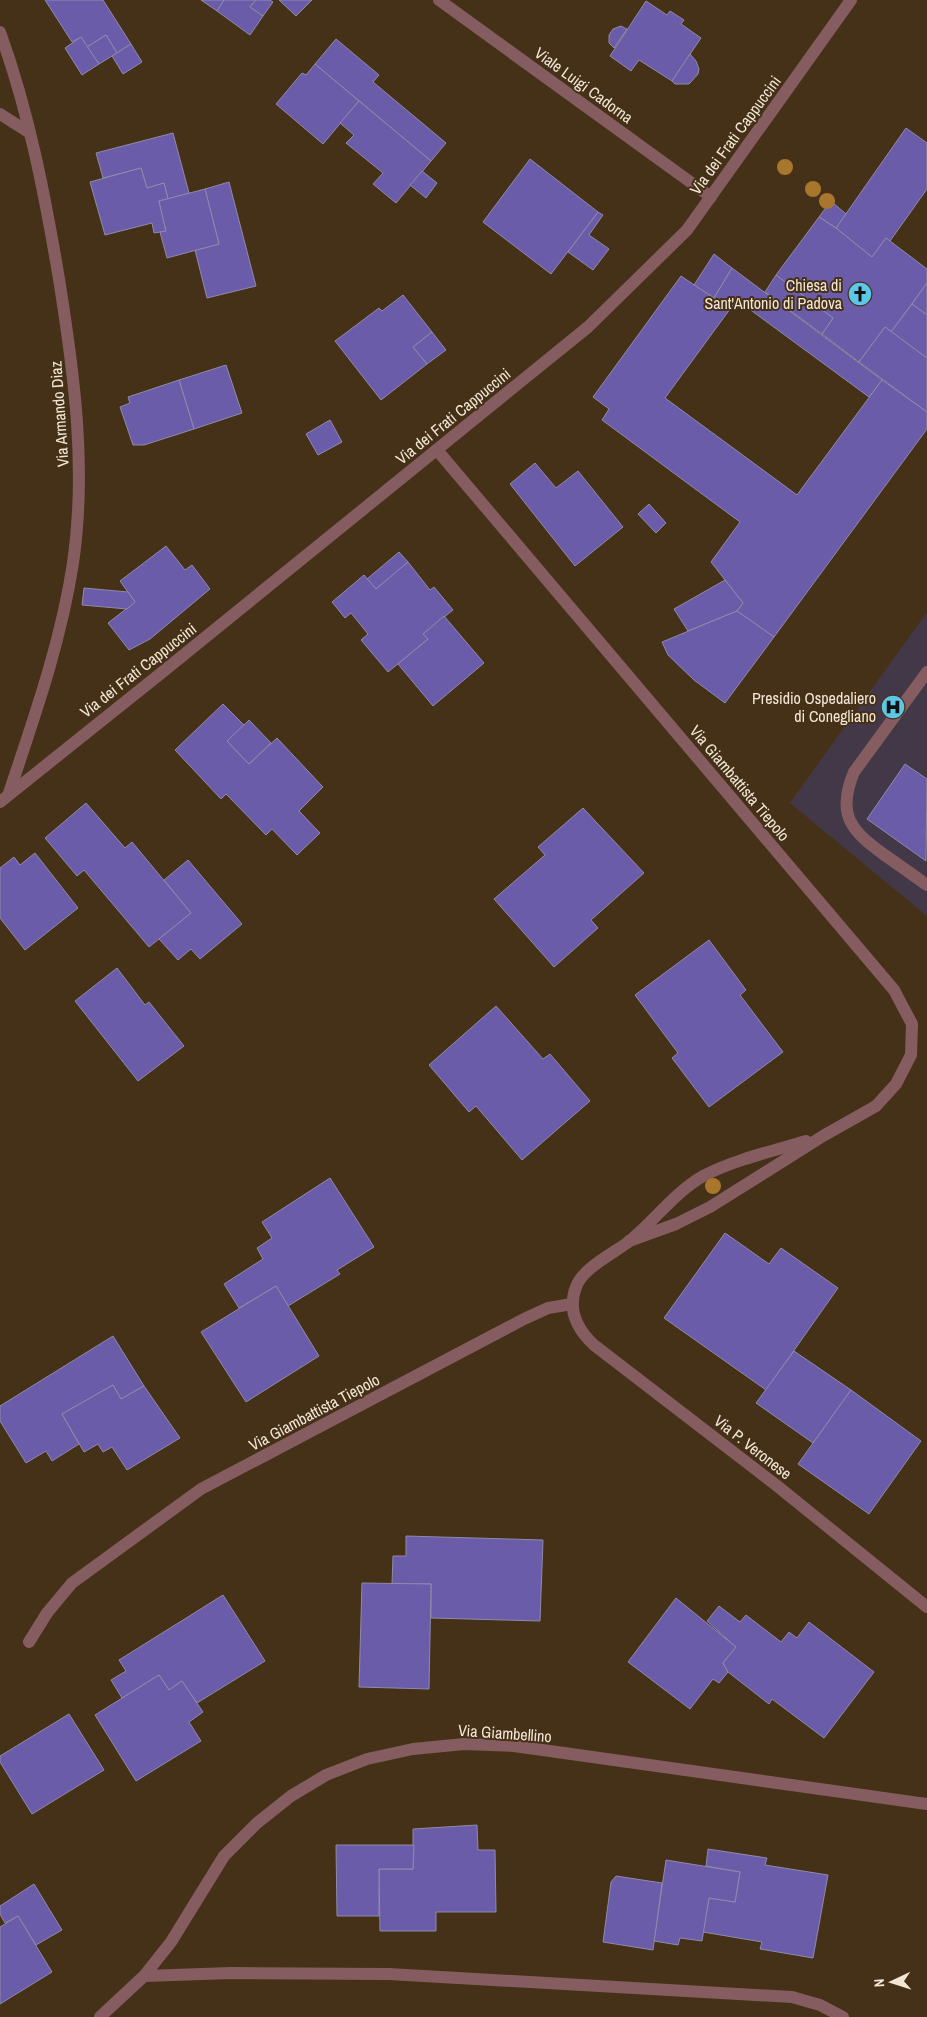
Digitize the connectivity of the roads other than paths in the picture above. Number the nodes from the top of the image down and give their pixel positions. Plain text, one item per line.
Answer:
1 (439, 0) edge
2 (851, 0) edge
3 (0, 32) edge
4 (0, 114) edge
5 (30, 133) junction
6 (711, 197) junction
7 (437, 450) junction
8 (927, 672) edge
9 (5, 798) edge
10 (927, 885) edge
11 (823, 1136) junction
12 (629, 1241) junction
13 (572, 1304) junction
14 (927, 1607) edge
15 (29, 1642) dead end
16 (927, 1804) edge
17 (144, 1976) junction
18 (100, 2017) edge
19 (843, 2017) edge

1 - 6 street, Viale Luigi Cadorna
2 - 6 street, Via dei Frati Cappuccini
3 - 5 street, Via Armando Diaz
4 - 5 street
5 - 9 street, Via Armando Diaz
6 - 7 street, Via dei Frati Cappuccini
7 - 9 street, Via dei Frati Cappuccini
7 - 11 street, Via Giambattista Tiepolo
8 - 10 street
11 - 12 street, Via Giambattista Tiepolo
11 - 12 street, Via Giambattista Tiepolo
12 - 13 street, Via Giambattista Tiepolo
13 - 14 street, Via P. Veronese
13 - 15 street, Via Giambattista Tiepolo
16 - 17 street, Via Giambellino
17 - 18 street, Via Giambellino
17 - 19 street

